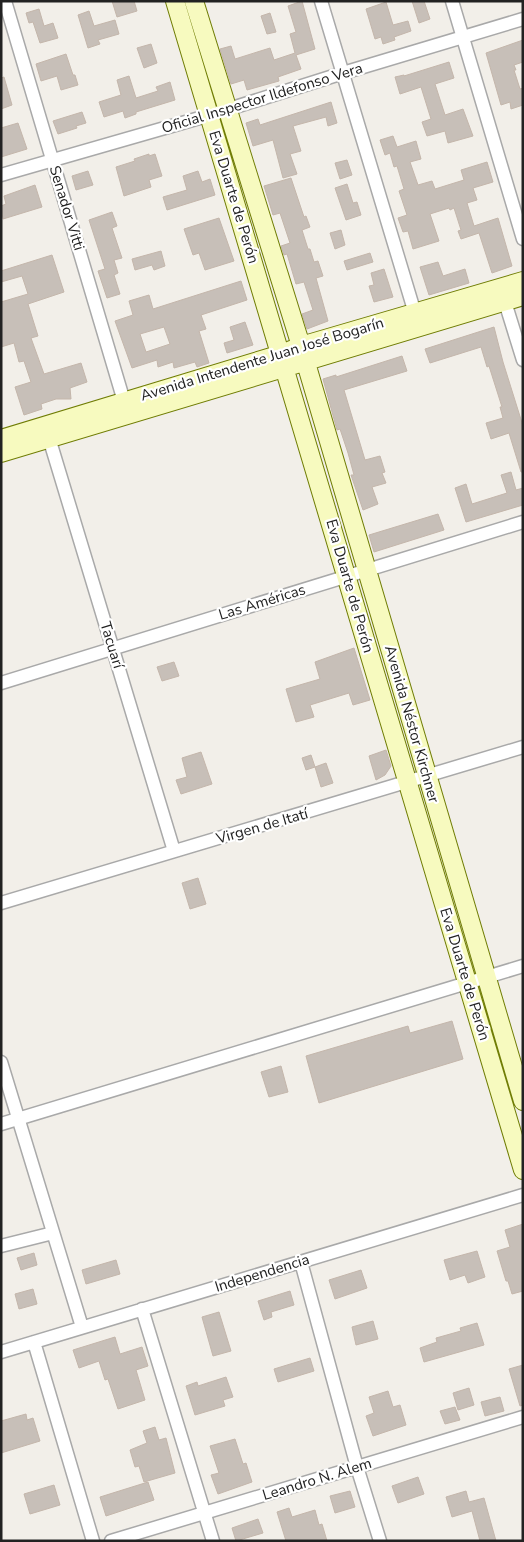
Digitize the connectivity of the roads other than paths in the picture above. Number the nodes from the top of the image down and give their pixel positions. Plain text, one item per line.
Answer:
1 (5, 1) edge
2 (176, 1) edge
3 (194, 1) edge
4 (321, 1) edge
5 (452, 1) edge
6 (523, 18) edge
7 (462, 37) junction
8 (343, 73) junction
9 (227, 109) junction
10 (210, 115) junction
11 (52, 160) junction
12 (1, 175) edge
13 (523, 239) edge
14 (523, 281) edge
15 (523, 296) edge
16 (504, 302) junction
17 (417, 320) junction
18 (303, 354) junction
19 (523, 360) edge
20 (283, 361) junction
21 (126, 408) junction
22 (49, 438) junction
23 (2, 443) edge
24 (523, 522) edge
25 (367, 570) junction
26 (347, 576) junction
27 (113, 648) junction
28 (1, 683) edge
29 (523, 747) edge
30 (427, 776) junction
31 (408, 782) junction
32 (174, 851) junction
33 (1, 903) edge
34 (523, 966) edge
35 (485, 976) junction
36 (467, 982) junction
37 (1, 1062) edge
38 (523, 1101) edge
39 (19, 1119) junction
40 (1, 1124) edge
41 (523, 1170) edge
42 (523, 1195) edge
43 (53, 1233) junction
44 (1, 1246) edge
45 (300, 1262) junction
46 (142, 1309) junction
47 (82, 1327) junction
48 (34, 1342) junction
49 (1, 1352) edge
50 (523, 1417) edge
51 (357, 1467) junction
52 (205, 1513) junction
53 (93, 1541) edge
54 (111, 1541) edge
55 (213, 1541) edge
56 (380, 1541) edge

1 - 11 street, Senador Vitti
2 - 10 street, Eva Duarte de Perón
3 - 9 street, Eva Duarte de Perón
4 - 8 street
5 - 7 street
6 - 7 street, Oficial Inspector Ildefonso Vera
7 - 8 street, Oficial Inspector Ildefonso Vera
7 - 13 street
8 - 9 street, Oficial Inspector Ildefonso Vera
8 - 17 street
9 - 10 street, Oficial Inspector Ildefonso Vera
9 - 18 street, Eva Duarte de Perón
10 - 11 street, Oficial Inspector Ildefonso Vera
10 - 20 street, Eva Duarte de Perón
11 - 12 street, Oficial Inspector Ildefonso Vera
11 - 21 street, Senador Vitti
14 - 17 street, Avenida Intendente Juan José Bogarín
15 - 16 street, Avenida Intendente Juan José Bogarín
16 - 17 street, Avenida Intendente Juan José Bogarín
16 - 19 street
17 - 18 street, Avenida Intendente Juan José Bogarín
18 - 20 street, Avenida Intendente Juan José Bogarín
18 - 25 street, Avenida Néstor Kirchner
20 - 21 street, Avenida Intendente Juan José Bogarín
20 - 26 street, Eva Duarte de Perón
21 - 22 street, Avenida Intendente Juan José Bogarín
21 - 23 street, Avenida Intendente Juan José Bogarín
22 - 23 street, Avenida Intendente Juan José Bogarín
22 - 27 street, Tacuarí
24 - 25 street, Las Américas
25 - 26 street, Las Américas
25 - 30 street, Avenida Néstor Kirchner
26 - 27 street, Las Américas
26 - 31 street, Eva Duarte de Perón
27 - 28 street, Las Américas
27 - 32 street, Tacuarí
29 - 30 street, Virgen de Itatí
30 - 31 street, Virgen de Itatí
30 - 35 street, Avenida Néstor Kirchner
31 - 32 street, Virgen de Itatí
31 - 36 street, Eva Duarte de Perón
32 - 33 street, Virgen de Itatí
34 - 35 street
35 - 36 street
35 - 38 street, Avenida Néstor Kirchner
36 - 39 street
36 - 41 street, Eva Duarte de Perón
37 - 39 street
39 - 40 street
39 - 43 street
42 - 45 street, Independencia
43 - 44 street
43 - 47 street
45 - 46 street, Independencia
45 - 51 street
46 - 47 street, Independencia
46 - 52 street
47 - 48 street, Independencia
48 - 49 street, Independencia
48 - 53 street
50 - 51 street, Leandro N. Alem
51 - 52 street, Leandro N. Alem
51 - 56 street
52 - 54 street, Leandro N. Alem
52 - 55 street

